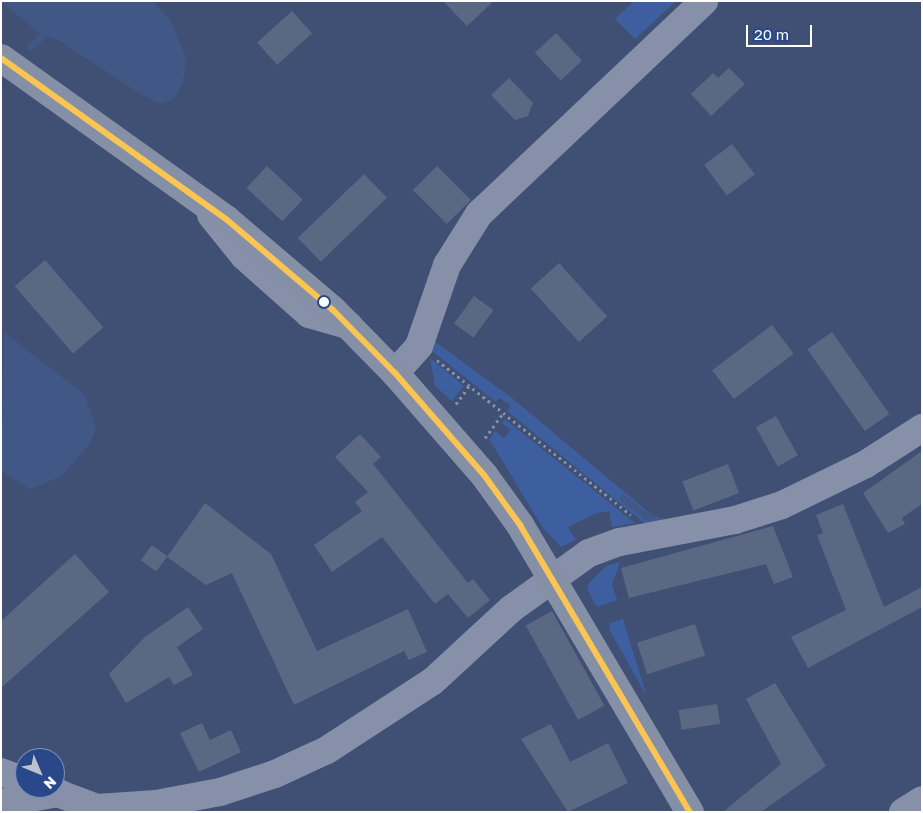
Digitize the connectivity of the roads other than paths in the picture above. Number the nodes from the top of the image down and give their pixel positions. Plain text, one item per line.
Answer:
1 (704, 1) edge
2 (1, 58) edge
3 (396, 373) junction
4 (922, 428) edge
5 (553, 575) junction
6 (1, 772) edge
7 (15, 778) edge
8 (65, 795) edge
9 (21, 798) edge
10 (922, 800) edge
11 (1, 803) edge
12 (690, 812) edge
13 (903, 812) edge

1 - 3 street
2 - 3 main road
3 - 5 main road
4 - 5 street
5 - 8 street
5 - 12 main road
6 - 7 street
9 - 11 street
10 - 13 street

